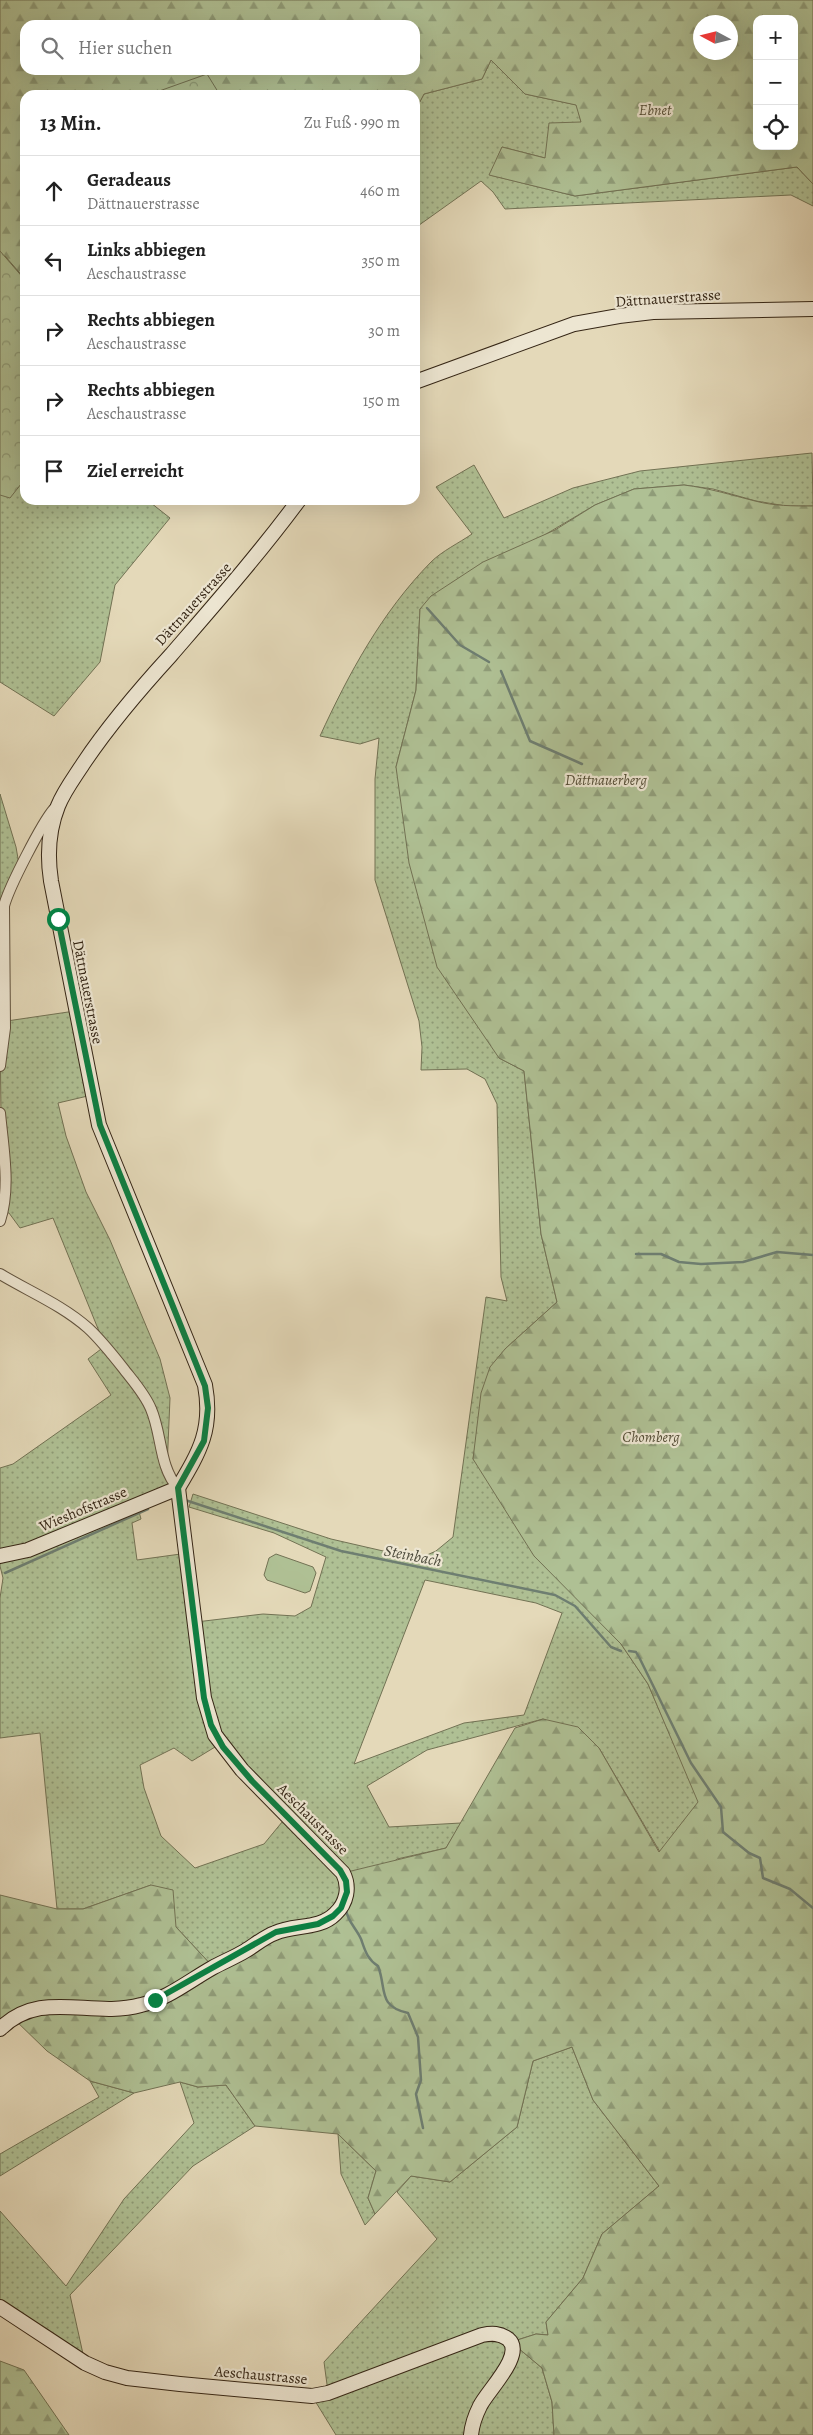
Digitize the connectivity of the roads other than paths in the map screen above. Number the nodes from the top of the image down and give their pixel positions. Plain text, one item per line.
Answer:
1 (813, 309) edge
2 (420, 380) edge
3 (295, 505) edge
4 (58, 805) junction
5 (0, 1066) edge
6 (0, 1113) edge
7 (0, 1221) edge
8 (0, 1274) edge
9 (178, 1488) junction
10 (0, 1556) edge
11 (0, 2029) edge
12 (0, 2307) edge
13 (471, 2435) edge

1 - 2 street, Dättnauerstrasse
3 - 4 street, Dättnauerstrasse
4 - 5 street
4 - 9 street, Dättnauerstrasse
6 - 7 street
8 - 9 street
9 - 10 street, Wieshofstrasse
9 - 11 street, Aeschaustrasse
12 - 13 street, Aeschaustrasse

